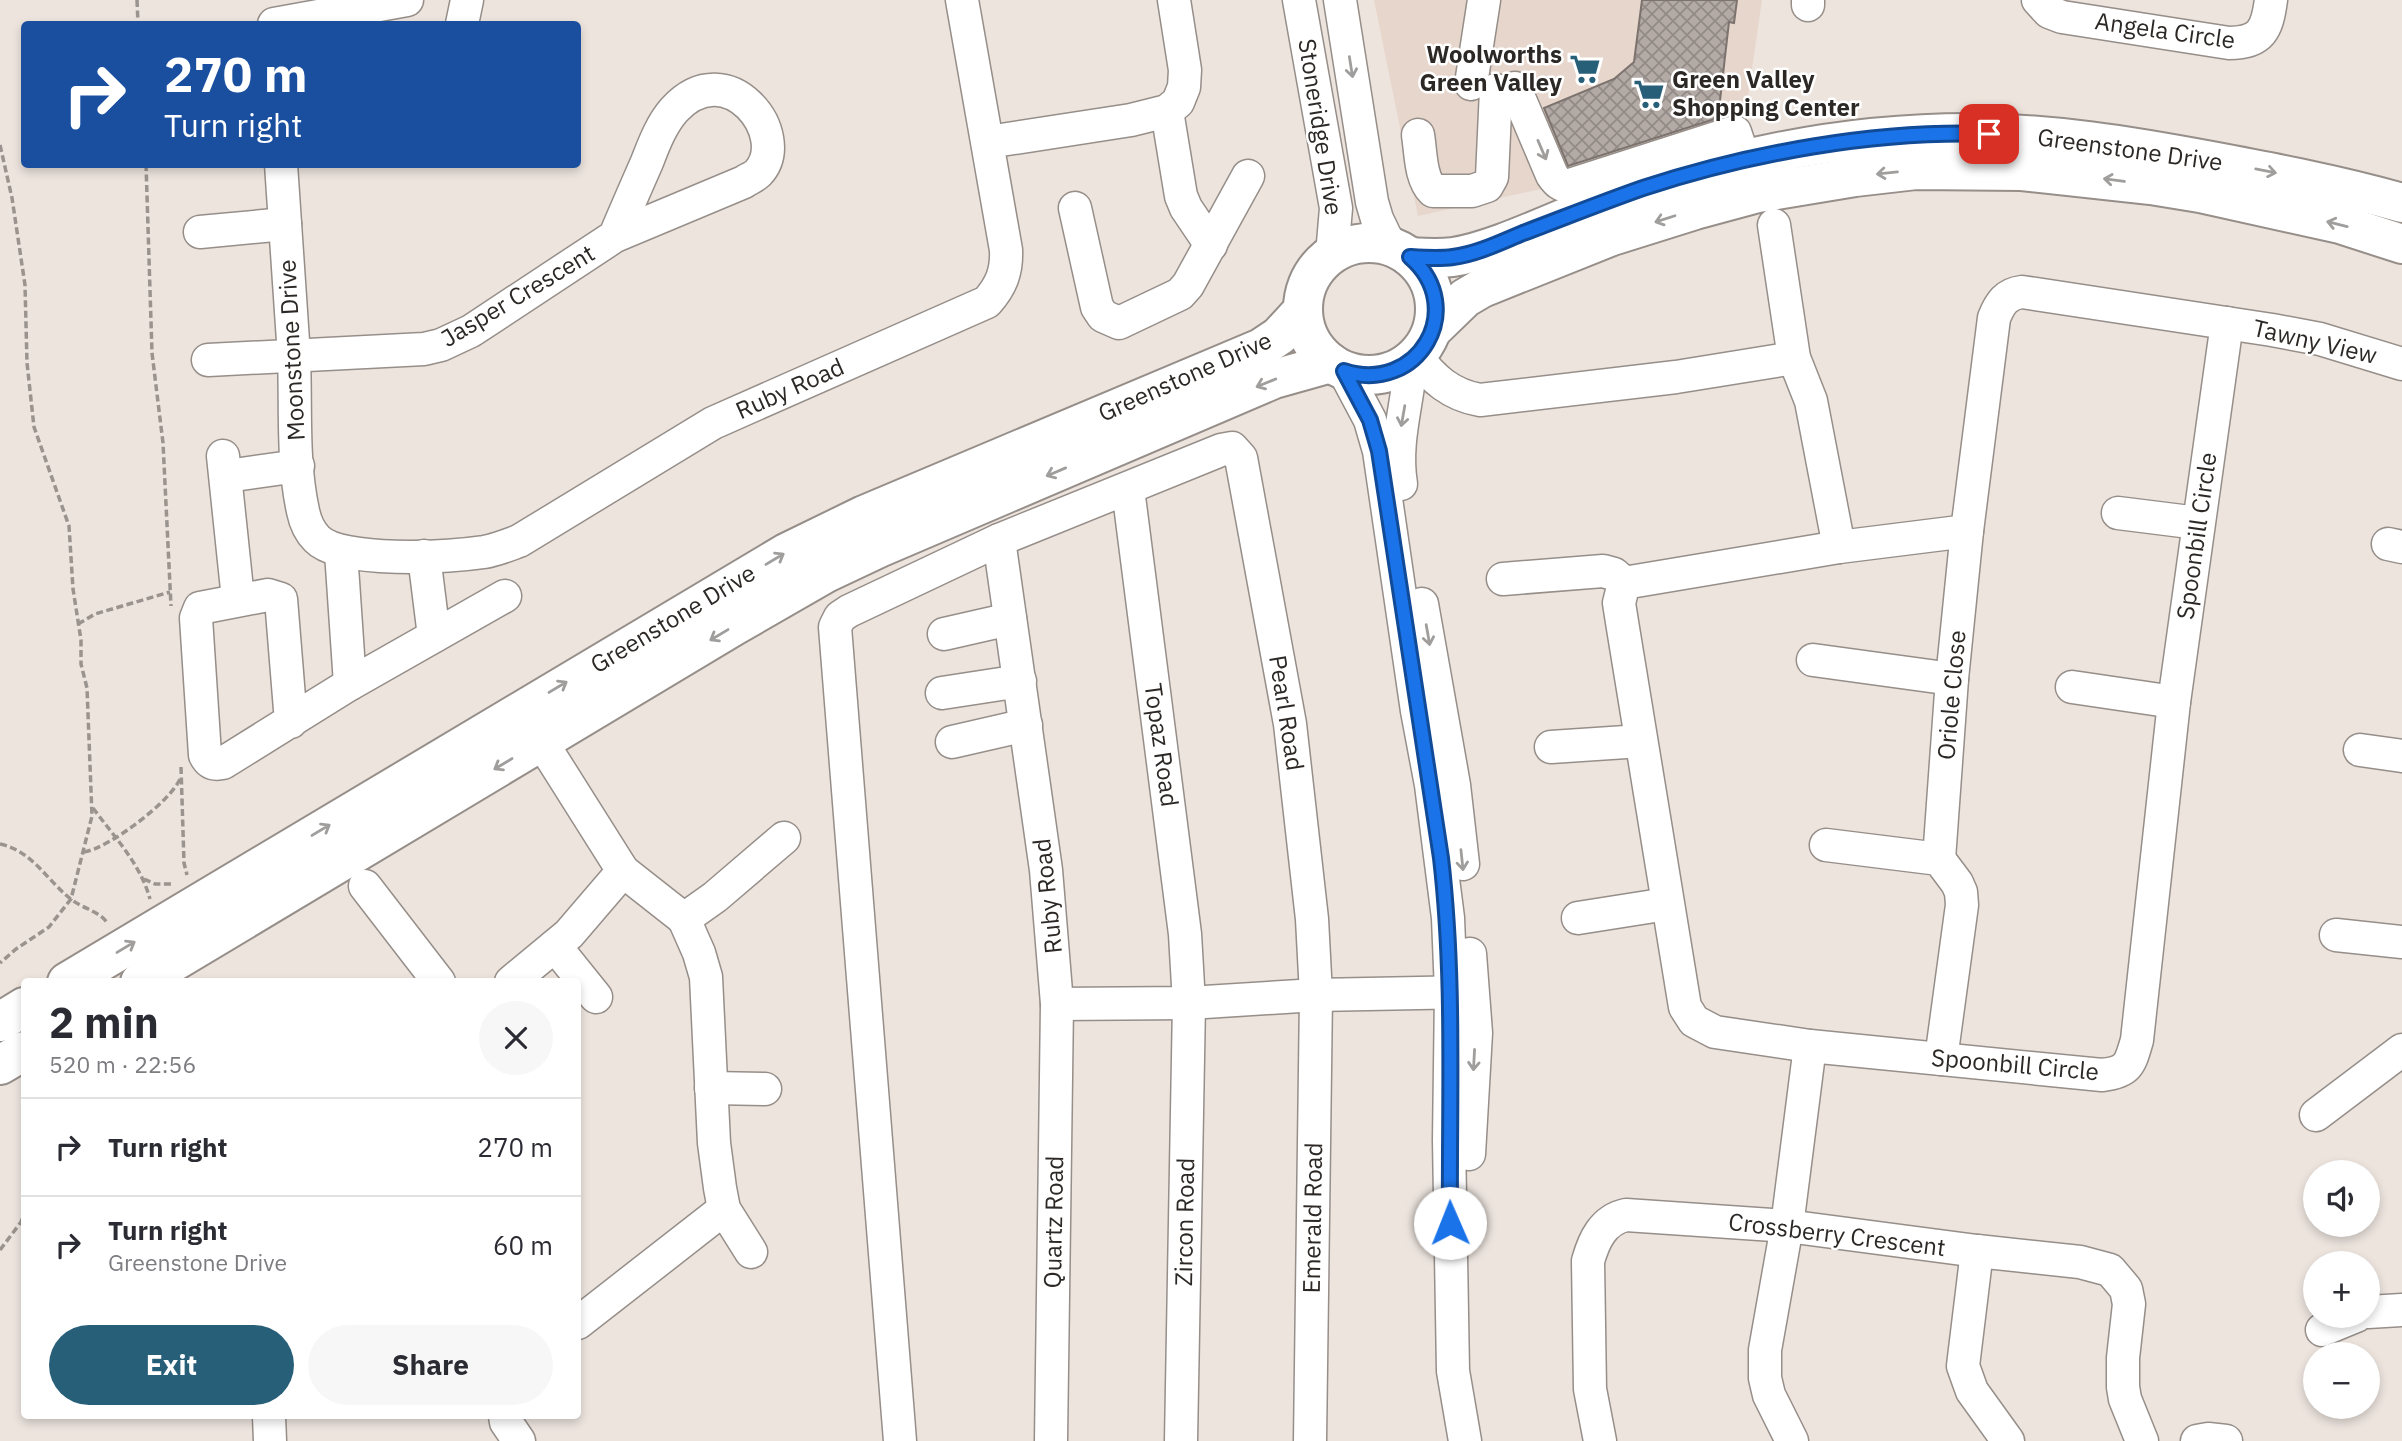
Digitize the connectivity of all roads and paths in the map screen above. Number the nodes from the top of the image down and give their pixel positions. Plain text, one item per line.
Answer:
1 (137, 0) edge
2 (273, 0) edge
3 (467, 0) edge
4 (962, 0) edge
5 (1174, 0) edge
6 (1340, 0) edge
7 (1483, 0) edge
8 (2038, 0) edge
9 (2271, 0) edge
10 (1302, 4) edge
11 (401, 9) edge
12 (138, 21) edge
13 (274, 21) edge
14 (299, 21) edge
15 (463, 21) edge
16 (1494, 87) junction
17 (1167, 111) junction
18 (1418, 135) dead end
19 (989, 142) junction
20 (0, 145) edge
21 (1740, 146) junction
22 (146, 168) edge
23 (281, 168) edge
24 (1248, 176) dead end
25 (2402, 202) edge
26 (1075, 208) dead end
27 (285, 224) junction
28 (1774, 225) dead end
29 (200, 232) dead end
30 (615, 236) junction
31 (2402, 244) edge
32 (1211, 245) junction
33 (1400, 251) junction
34 (1332, 255) junction
35 (1303, 310) junction
36 (2227, 323) junction
37 (1420, 349) junction
38 (294, 356) junction
39 (1794, 358) junction
40 (208, 360) dead end
41 (2402, 364) edge
42 (1338, 367) junction
43 (298, 466) junction
44 (1128, 489) junction
45 (2118, 513) dead end
46 (2198, 523) junction
47 (1967, 531) junction
48 (312, 533) joint
49 (999, 540) junction
50 (1839, 547) junction
51 (341, 552) junction
52 (424, 556) junction
53 (1503, 579) dead end
54 (1624, 583) junction
55 (170, 592) junction
56 (505, 596) dead end
57 (238, 599) junction
58 (172, 618) dead end
59 (1010, 619) junction
60 (78, 624) junction
61 (944, 634) dead end
62 (435, 636) junction
63 (1813, 660) dead end
64 (1952, 679) junction
65 (1020, 681) junction
66 (350, 684) junction
67 (2072, 687) dead end
68 (942, 693) dead end
69 (2174, 702) junction
70 (291, 722) junction
71 (1026, 725) junction
72 (531, 726) junction
73 (951, 741) dead end
74 (1641, 741) junction
75 (1551, 747) dead end
76 (2360, 750) dead end
77 (2402, 755) edge
78 (181, 766) dead end
79 (181, 778) junction
80 (92, 807) junction
81 (115, 837) junction
82 (784, 838) dead end
83 (0, 844) edge
84 (1826, 845) dead end
85 (84, 852) junction
86 (1939, 859) junction
87 (623, 871) junction
88 (144, 879) junction
89 (365, 886) dead end
90 (71, 899) junction
91 (1668, 904) junction
92 (1578, 918) dead end
93 (684, 919) junction
94 (157, 928) junction
95 (2336, 935) dead end
96 (2402, 942) edge
97 (555, 946) junction
98 (0, 963) edge
99 (131, 965) edge
100 (82, 978) edge
101 (436, 978) edge
102 (516, 978) edge
103 (581, 978) edge
104 (581, 978) edge
105 (1462, 992) junction
106 (1316, 995) junction
107 (596, 997) dead end
108 (1189, 1003) junction
109 (1058, 1004) junction
110 (21, 1009) edge
111 (0, 1022) edge
112 (1810, 1045) junction
113 (2402, 1050) edge
114 (21, 1053) edge
115 (1941, 1059) junction
116 (0, 1065) edge
117 (711, 1088) junction
118 (765, 1088) dead end
119 (2316, 1115) dead end
120 (724, 1209) junction
121 (21, 1222) edge
122 (1787, 1226) junction
123 (0, 1250) edge
124 (1977, 1251) junction
125 (751, 1252) dead end
126 (2402, 1310) edge
127 (2380, 1311) edge
128 (581, 1318) edge
129 (2327, 1328) edge
130 (2322, 1330) dead end
131 (269, 1419) edge
132 (506, 1419) edge
133 (270, 1441) edge
134 (519, 1441) edge
135 (900, 1441) edge
136 (1051, 1441) edge
137 (1181, 1441) edge
138 (1310, 1441) edge
139 (1465, 1441) edge
140 (1600, 1441) edge
141 (1792, 1441) edge
142 (2008, 1441) edge
143 (2142, 1441) edge
144 (2197, 1441) edge
145 (2226, 1441) edge

1 - 12 path
2 - 13 street
3 - 15 street
4 - 19 street, Ruby Road
5 - 17 street
6 -> 33 street, Stoneridge Drive
7 - 16 street
8 - 9 street, Angela Circle
10 - 34 street, Stoneridge Drive
11 - 14 street
16 - 18 street
16 -> 21 street
17 - 19 street
17 - 32 street
19 - 52 street, Ruby Road
20 - 60 path
21 -> 25 main road, Greenstone Drive
21 - 33 main road, Greenstone Drive
22 - 55 path
23 - 27 street, Moonstone Drive
24 - 32 street
26 - 32 street
27 - 29 street
27 - 38 street, Moonstone Drive
28 - 39 street
30 - 30 street, Jasper Crescent
30 - 38 street, Jasper Crescent
31 -> 37 main road, Greenstone Drive
33 - 34 main road
33 - 37 main road
34 - 35 main road
35 - 42 main road
72 -> 35 main road, Greenstone Drive
36 - 41 street, Tawny View
36 - 46 street, Spoonbill Circle
36 - 47 street
37 - 39 street
37 - 42 main road
37 -> 105 street
38 - 40 street, Jasper Crescent
38 - 43 street, Moonstone Drive
39 - 50 street
42 -> 72 main road, Greenstone Drive
42 - 105 street
43 - 48 street, Moonstone Drive
43 - 57 street
44 - 49 street
44 - 106 street, Pearl Road
44 - 108 street, Topaz Road
45 - 46 street
46 - 69 street, Spoonbill Circle
47 - 50 street
47 - 64 street, Oriole Close
48 - 51 street, Ruby Road
49 - 59 street, Ruby Road
49 - 135 street
50 - 54 street
51 - 52 street, Ruby Road
51 - 66 street
52 - 62 street
53 - 54 street
54 - 74 street, Spoonbill Circle
55 - 58 path
55 - 60 path
56 - 62 street
57 - 70 street
57 - 70 street
59 - 61 street
59 - 65 street, Ruby Road
60 - 80 path
62 - 66 street
63 - 64 street
64 - 86 street, Oriole Close
65 - 68 street
65 - 71 street, Ruby Road
66 - 70 street
67 - 69 street
69 - 115 street, Spoonbill Circle
71 - 73 street
71 - 109 street, Ruby Road
72 - 87 street
94 -> 72 main road, Greenstone Drive
72 -> 99 main road, Greenstone Drive
74 - 75 street
74 - 91 street, Spoonbill Circle
76 - 77 street
78 - 79 path
79 - 81 path
79 - 88 path
80 - 81 path
80 - 85 path
81 - 85 path
81 - 88 path
82 - 93 street
83 - 90 path
84 - 86 street
85 - 90 path
86 - 115 street
87 - 93 street
87 - 97 street
88 - 94 path
89 - 101 street
90 - 98 path
90 - 99 path
91 - 92 street
91 - 112 street, Spoonbill Circle
93 - 117 street
99 -> 94 main road, Greenstone Drive
95 - 96 street
97 - 102 street
97 - 103 street
99 - 100 main road, Greenstone Drive
104 - 107 street
105 - 106 street
105 - 139 street
106 - 108 street
106 - 138 street, Emerald Road
108 - 109 street
108 - 137 street, Zircon Road
109 - 136 street, Quartz Road
110 - 111 main road
112 - 115 street, Spoonbill Circle
112 - 122 street
113 - 119 street
114 - 116 main road
117 - 118 street
117 - 120 street
120 - 125 street
120 - 128 street
121 - 123 path
122 - 124 street, Crossberry Crescent
122 - 140 street, Crossberry Crescent
122 - 141 street
124 - 142 street
124 - 143 street, Crossberry Crescent
126 - 127 street
129 - 130 street
131 - 133 street
132 - 134 street
144 - 145 street

